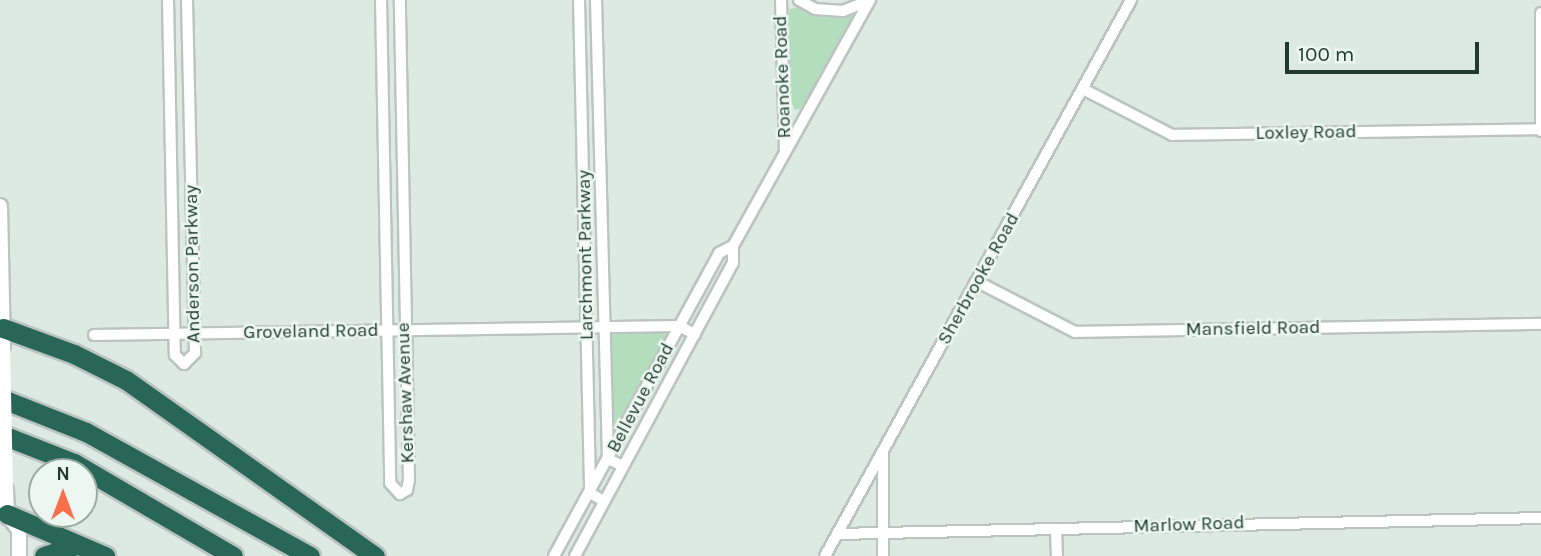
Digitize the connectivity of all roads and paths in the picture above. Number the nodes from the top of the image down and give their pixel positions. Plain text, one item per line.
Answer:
1 (168, 0) edge
2 (187, 0) edge
3 (381, 0) edge
4 (400, 0) edge
5 (579, 0) edge
6 (596, 0) edge
7 (781, 0) edge
8 (799, 0) edge
9 (870, 0) edge
10 (1131, 0) edge
11 (1541, 13) edge
12 (1083, 89) junction
13 (1541, 130) edge
14 (785, 154) junction
15 (0, 205) edge
16 (733, 246) junction
17 (978, 282) junction
18 (1541, 324) edge
19 (679, 326) junction
20 (603, 328) junction
21 (588, 329) junction
22 (386, 331) junction
23 (404, 331) junction
24 (194, 333) junction
25 (2, 334) edge
26 (174, 334) junction
27 (695, 334) junction
28 (94, 335) dead end
29 (0, 398) edge
30 (0, 434) edge
31 (883, 450) junction
32 (608, 459) junction
33 (623, 466) junction
34 (590, 493) junction
35 (604, 501) junction
36 (3, 515) edge
37 (1541, 518) edge
38 (1056, 529) junction
39 (837, 534) junction
40 (883, 534) junction
41 (76, 545) junction
42 (19, 556) edge
43 (44, 556) edge
44 (104, 556) edge
45 (233, 556) edge
46 (310, 556) edge
47 (375, 556) edge
48 (554, 556) edge
49 (575, 556) edge
50 (825, 556) edge
51 (883, 556) edge
52 (1057, 556) edge

1 - 26 street, Anderson Parkway
2 - 24 street, Anderson Parkway
3 - 22 street, Kershaw Avenue
4 - 23 street, Kershaw Avenue
5 - 21 street, Larchmont Parkway
6 - 20 street, Larchmont Parkway
7 - 14 street, Roanoke Road
8 - 9 street, Roanoke Road
9 - 14 street, Bellevue Road
10 - 12 street, Sherbrooke Road
11 - 13 street
12 - 13 street, Loxley Road
12 - 17 street, Sherbrooke Road
14 - 16 street, Bellevue Road
15 - 25 street
16 - 19 street, Bellevue Road
16 - 27 street, Bellevue Road
17 - 18 street, Mansfield Road
17 - 31 street, Sherbrooke Road
19 - 20 street, Groveland Road
19 - 27 street, Groveland Road
19 - 32 street, Bellevue Road
20 - 21 street, Groveland Road
20 - 32 street, Larchmont Parkway
21 - 23 street, Groveland Road
21 - 34 street, Larchmont Parkway
22 - 23 street, Groveland Road
22 - 23 street, Kershaw Avenue
22 - 24 street, Groveland Road
24 - 26 street, Groveland Road
24 - 26 street, Anderson Parkway
25 - 36 street, bridge
25 - 47 highway
26 - 28 street, Groveland Road
27 - 33 street, Bellevue Road
29 - 46 highway
30 - 45 highway
31 - 39 street, Sherbrooke Road
31 - 40 street
32 - 33 street
32 - 34 street, Bellevue Road
33 - 35 street, Bellevue Road
34 - 35 street
34 - 48 street, Bellevue Road
35 - 49 street, Bellevue Road
36 - 41 highway
36 - 42 street
37 - 38 street, Marlow Road
38 - 40 street, Marlow Road
38 - 52 street
39 - 40 street, Marlow Road
39 - 50 street, Sherbrooke Road
40 - 51 street
41 - 43 highway
41 - 44 highway

